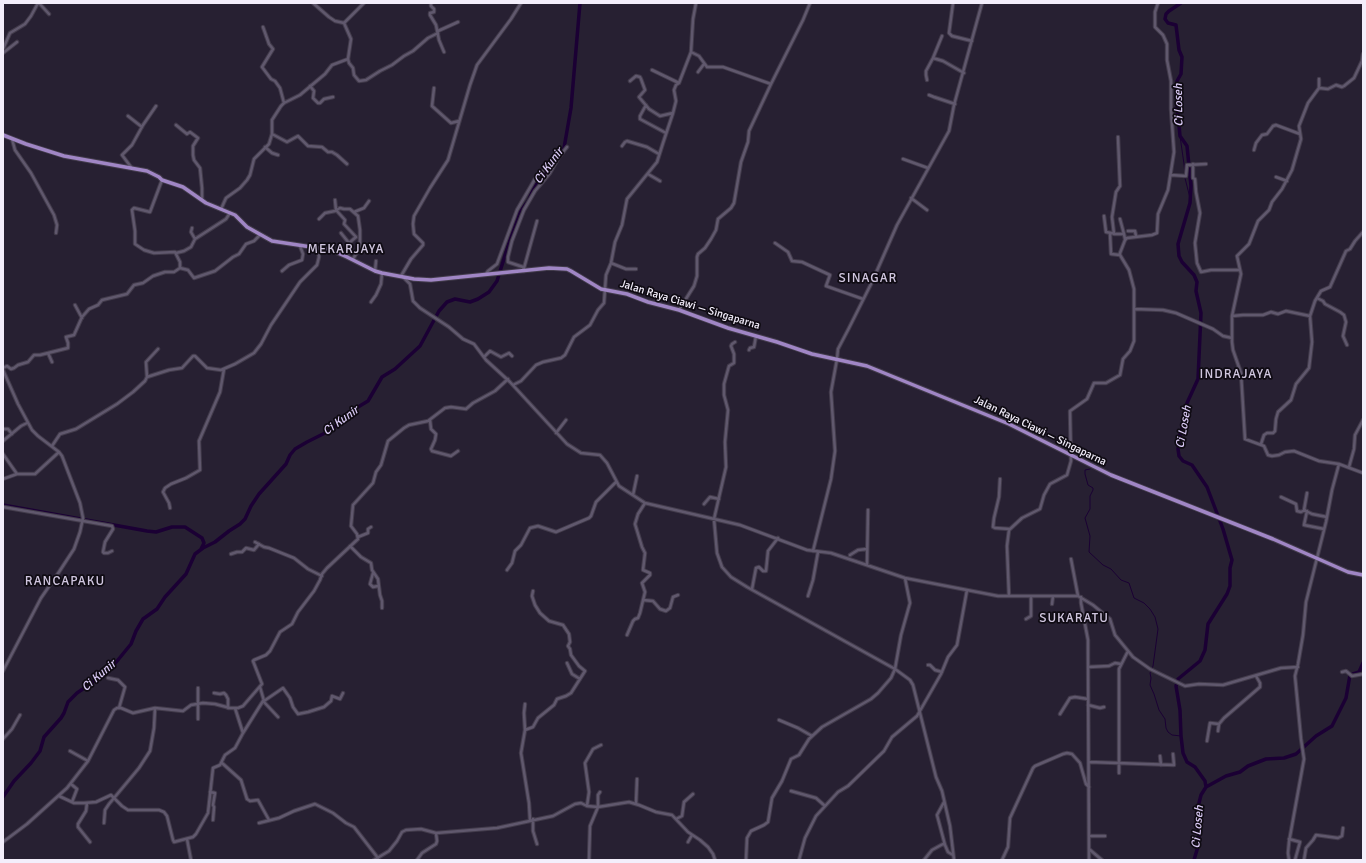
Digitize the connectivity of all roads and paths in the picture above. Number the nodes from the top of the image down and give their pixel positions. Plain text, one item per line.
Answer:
1 (39, 3) edge
2 (314, 3) edge
3 (364, 3) edge
4 (431, 3) edge
5 (521, 3) edge
6 (696, 3) edge
7 (810, 3) edge
8 (953, 3) edge
9 (982, 3) edge
10 (1158, 3) edge
11 (49, 14) dead end
12 (458, 22) dead end
13 (344, 23) junction
14 (263, 28) dead end
15 (438, 32) junction
16 (942, 36) dead end
17 (972, 41) junction
18 (17, 42) dead end
19 (3, 49) edge
20 (444, 52) dead end
21 (691, 52) junction
22 (3, 53) edge
23 (1363, 54) edge
24 (933, 58) junction
25 (348, 59) junction
26 (704, 64) junction
27 (652, 70) dead end
28 (698, 72) dead end
29 (964, 73) junction
30 (1319, 79) dead end
31 (927, 80) dead end
32 (630, 81) dead end
33 (679, 83) junction
34 (771, 84) junction
35 (310, 86) junction
36 (434, 88) dead end
37 (1319, 88) junction
38 (929, 95) dead end
39 (333, 97) dead end
40 (284, 103) junction
41 (955, 104) junction
42 (646, 105) junction
43 (156, 106) dead end
44 (673, 114) junction
45 (128, 116) dead end
46 (459, 121) junction
47 (176, 125) dead end
48 (142, 127) junction
49 (666, 133) junction
50 (272, 134) junction
51 (3, 135) edge
52 (1300, 135) junction
53 (1118, 137) dead end
54 (12, 139) junction
55 (622, 146) dead end
56 (265, 147) junction
57 (567, 147) dead end
58 (1254, 150) dead end
59 (659, 154) junction
60 (278, 155) dead end
61 (903, 159) dead end
62 (347, 164) dead end
63 (548, 164) dead end
64 (1193, 164) junction
65 (1206, 164) dead end
66 (131, 167) junction
67 (928, 168) junction
68 (648, 174) junction
69 (1171, 175) junction
70 (1276, 177) dead end
71 (162, 180) junction
72 (660, 181) dead end
73 (1287, 181) junction
74 (911, 198) junction
75 (335, 200) dead end
76 (202, 201) junction
77 (369, 201) dead end
78 (221, 209) junction
79 (336, 210) junction
80 (927, 210) dead end
81 (230, 212) junction
82 (354, 212) junction
83 (1104, 216) dead end
84 (319, 219) dead end
85 (1120, 219) dead end
86 (537, 221) dead end
87 (192, 228) dead end
88 (1128, 231) dead end
89 (1110, 232) junction
90 (1363, 232) edge
91 (56, 233) dead end
92 (341, 233) dead end
93 (1114, 234) junction
94 (1124, 234) junction
95 (260, 235) junction
96 (1136, 236) junction
97 (195, 239) junction
98 (1125, 239) junction
99 (349, 243) junction
100 (775, 244) dead end
101 (300, 245) junction
102 (318, 248) junction
103 (176, 253) junction
104 (1120, 255) junction
105 (347, 256) junction
106 (353, 259) junction
107 (376, 261) dead end
108 (611, 263) junction
109 (180, 268) junction
110 (636, 268) dead end
111 (524, 269) junction
112 (1240, 270) junction
113 (282, 271) dead end
114 (375, 271) junction
115 (382, 273) junction
116 (488, 274) junction
117 (402, 277) junction
118 (605, 289) junction
119 (1317, 298) junction
120 (863, 299) junction
121 (371, 302) dead end
122 (75, 305) dead end
123 (1134, 309) junction
124 (679, 310) junction
125 (1232, 316) junction
126 (1310, 316) junction
127 (82, 318) junction
128 (756, 335) junction
129 (1232, 338) junction
130 (735, 342) dead end
131 (1347, 345) dead end
132 (158, 349) dead end
133 (749, 350) dead end
134 (48, 353) junction
135 (512, 356) dead end
136 (484, 357) junction
137 (838, 359) junction
138 (52, 362) dead end
139 (3, 369) edge
140 (224, 369) junction
141 (147, 377) junction
142 (508, 380) junction
143 (513, 385) junction
144 (430, 420) junction
145 (566, 420) dead end
146 (1363, 420) edge
147 (27, 423) junction
148 (3, 429) edge
149 (556, 433) junction
150 (12, 434) junction
151 (3, 442) edge
152 (1261, 444) junction
153 (52, 446) junction
154 (458, 451) dead end
155 (59, 452) junction
156 (3, 454) edge
157 (1071, 454) junction
158 (1339, 464) junction
159 (1349, 467) junction
160 (1363, 473) edge
161 (16, 474) junction
162 (637, 476) dead end
163 (3, 479) edge
164 (1000, 479) dead end
165 (616, 482) junction
166 (1307, 494) dead end
167 (633, 495) junction
168 (1281, 497) dead end
169 (719, 499) junction
170 (645, 503) junction
171 (704, 504) dead end
172 (3, 507) edge
173 (170, 508) dead end
174 (868, 510) dead end
175 (1306, 511) junction
176 (1327, 517) junction
177 (714, 519) junction
178 (83, 520) junction
179 (371, 527) dead end
180 (1010, 529) junction
181 (1324, 529) junction
182 (358, 537) junction
183 (778, 538) junction
184 (255, 542) dead end
185 (259, 544) junction
186 (350, 546) junction
187 (867, 548) junction
188 (112, 551) dead end
189 (813, 551) junction
190 (818, 552) junction
191 (232, 554) dead end
192 (850, 555) dead end
193 (1316, 558) junction
194 (1070, 559) dead end
195 (867, 565) junction
196 (507, 570) dead end
197 (373, 572) junction
198 (1363, 575) edge
199 (322, 576) junction
200 (905, 578) junction
201 (378, 586) junction
202 (752, 589) junction
203 (967, 590) junction
204 (533, 592) dead end
205 (678, 595) dead end
206 (808, 596) dead end
207 (1009, 596) junction
208 (1031, 596) junction
209 (1053, 596) junction
210 (1080, 597) junction
211 (644, 600) junction
212 (1052, 604) dead end
213 (382, 608) dead end
214 (1026, 619) dead end
215 (627, 635) dead end
216 (1128, 652) junction
217 (567, 663) dead end
218 (928, 665) dead end
219 (1121, 665) junction
220 (1088, 667) junction
221 (1298, 667) junction
222 (895, 669) junction
223 (3, 671) edge
224 (942, 672) junction
225 (1342, 672) dead end
226 (1363, 674) edge
227 (1256, 676) junction
228 (108, 678) dead end
229 (580, 679) junction
230 (260, 687) junction
231 (198, 688) dead end
232 (214, 693) dead end
233 (343, 693) dead end
234 (1088, 699) junction
235 (263, 701) junction
236 (198, 704) junction
237 (525, 704) dead end
238 (1088, 705) junction
239 (1104, 707) dead end
240 (119, 708) junction
241 (155, 708) junction
242 (228, 708) junction
243 (235, 708) junction
244 (920, 710) junction
245 (1060, 714) dead end
246 (20, 715) dead end
247 (278, 717) dead end
248 (198, 719) dead end
249 (779, 720) dead end
250 (1219, 724) junction
251 (525, 730) junction
252 (1218, 731) dead end
253 (243, 733) junction
254 (812, 736) junction
255 (3, 739) edge
256 (1207, 741) dead end
257 (601, 745) dead end
258 (70, 751) dead end
259 (1173, 754) dead end
260 (1160, 756) dead end
261 (88, 761) junction
262 (1089, 762) junction
263 (222, 763) junction
264 (1120, 763) junction
265 (1161, 765) junction
266 (1119, 773) dead end
267 (637, 779) dead end
268 (71, 784) junction
269 (1089, 787) junction
270 (791, 791) dead end
271 (210, 792) junction
272 (600, 792) dead end
273 (693, 794) dead end
274 (58, 796) junction
275 (114, 797) junction
276 (72, 802) junction
277 (944, 802) junction
278 (88, 803) junction
279 (636, 804) junction
280 (587, 806) junction
281 (598, 806) junction
282 (825, 806) junction
283 (676, 818) junction
284 (212, 820) dead end
285 (269, 820) junction
286 (530, 820) junction
287 (533, 820) junction
288 (104, 823) dead end
289 (259, 823) dead end
290 (1343, 828) dead end
291 (436, 833) junction
292 (692, 835) junction
293 (1089, 836) junction
294 (1104, 836) dead end
295 (188, 839) junction
296 (1289, 839) junction
297 (3, 842) edge
298 (90, 842) dead end
299 (688, 842) dead end
300 (537, 844) dead end
301 (945, 845) junction
302 (1089, 849) junction
303 (953, 855) junction
304 (378, 858) junction
305 (191, 860) edge
306 (374, 860) edge
307 (417, 860) edge
308 (589, 860) edge
309 (715, 860) edge
310 (746, 860) edge
311 (799, 860) edge
312 (924, 860) edge
313 (954, 860) edge
314 (1002, 860) edge
315 (1089, 860) edge
316 (1102, 860) edge
317 (1289, 860) edge
318 (1295, 860) edge
319 (1304, 860) edge

1 - 11 street
1 - 19 street
2 - 13 street
3 - 13 street
4 - 15 street
5 - 46 street
6 - 21 street
7 - 34 street
8 - 17 street
9 - 17 street
10 - 69 street
12 - 15 street
13 - 25 street
14 - 40 street
15 - 20 street
15 - 25 street
16 - 24 street
17 - 29 street
18 - 22 street
21 - 26 street
21 - 33 street
23 - 37 street
24 - 29 street
24 - 31 street
25 - 35 street
26 - 28 street
26 - 34 street
27 - 33 street
29 - 41 street
30 - 37 street
32 - 42 street
33 - 44 street
34 - 124 street
35 - 39 street
35 - 40 street
36 - 46 street
37 - 52 street
38 - 41 street
40 - 50 street
41 - 67 street
42 - 44 street
42 - 49 street
43 - 48 street
44 - 49 street
45 - 48 street
46 - 117 street
47 - 76 street
48 - 66 street
49 - 59 street
50 - 56 street
50 - 62 street
51 - 54 main road, Jalan Raya Ciawi — Singaparna
52 - 58 street
52 - 73 street
53 - 93 street
54 - 66 main road, Jalan Raya Ciawi — Singaparna
54 - 91 street
55 - 59 street
56 - 60 street
56 - 78 street
57 - 111 street
59 - 68 street
61 - 67 street
63 - 116 street
64 - 65 street
64 - 69 street
64 - 112 street
66 - 71 main road, Jalan Raya Ciawi — Singaparna
67 - 74 street
68 - 72 street
68 - 108 street
69 - 96 street
70 - 73 street
71 - 76 main road, Jalan Raya Ciawi — Singaparna
71 - 103 street
73 - 112 street
74 - 80 street
74 - 120 street
75 - 79 street
76 - 78 main road, Jalan Raya Ciawi — Singaparna
77 - 82 street
78 - 81 main road, Jalan Raya Ciawi — Singaparna
79 - 82 street
79 - 84 street
79 - 99 street
81 - 95 main road, Jalan Raya Ciawi — Singaparna
81 - 97 street
82 - 106 street
83 - 89 street
85 - 94 street
86 - 111 street
87 - 97 street
88 - 96 street
89 - 93 street
89 - 104 street
90 - 119 street
92 - 99 street
93 - 94 street
94 - 98 street
95 - 101 main road, Jalan Raya Ciawi — Singaparna
95 - 109 street
96 - 98 street
97 - 103 street
98 - 104 street
99 - 105 street
100 - 120 street
101 - 102 main road, Jalan Raya Ciawi — Singaparna
101 - 113 street
102 - 105 main road, Jalan Raya Ciawi — Singaparna
102 - 140 street
103 - 109 street
104 - 123 street
105 - 106 main road, Jalan Raya Ciawi — Singaparna
106 - 114 main road, Jalan Raya Ciawi — Singaparna
107 - 114 street
108 - 110 street
108 - 118 street
109 - 127 street
111 - 116 main road, Jalan Raya Ciawi — Singaparna
111 - 118 main road, Jalan Raya Ciawi — Singaparna
112 - 125 street
114 - 115 main road, Jalan Raya Ciawi — Singaparna
115 - 117 main road, Jalan Raya Ciawi — Singaparna
115 - 121 street
116 - 117 main road, Jalan Raya Ciawi — Singaparna
117 - 136 street
118 - 124 main road, Jalan Raya Ciawi — Singaparna
118 - 143 street
119 - 126 street
119 - 131 street
120 - 137 street
122 - 127 street
123 - 129 street
123 - 157 street
124 - 128 main road, Jalan Raya Ciawi — Singaparna
125 - 126 street
125 - 129 street
126 - 152 street
127 - 134 street
128 - 133 street
128 - 137 main road, Jalan Raya Ciawi — Singaparna
129 - 152 street
130 - 169 street
132 - 141 street
134 - 138 street
134 - 139 street
135 - 136 street
136 - 142 street
137 - 157 main road, Jalan Raya Ciawi — Singaparna
137 - 189 street
139 - 147 street
140 - 141 street
140 - 173 street
141 - 153 street
142 - 143 street
142 - 144 street
143 - 149 street
144 - 154 street
144 - 182 street
145 - 149 street
146 - 159 street
147 - 150 street
147 - 153 street
148 - 150 street
149 - 165 street
150 - 151 street
152 - 158 street
153 - 155 street
155 - 161 street
155 - 178 street
156 - 161 street
157 - 180 street
157 - 193 main road, Jalan Raya Ciawi — Singaparna
158 - 159 street
158 - 176 street
159 - 160 street
161 - 163 street
162 - 167 street
164 - 180 street
165 - 167 street
165 - 196 street
166 - 175 street
167 - 170 street
168 - 175 street
169 - 171 street
169 - 177 street
170 - 177 street
170 - 211 street
172 - 178 street
174 - 187 street
175 - 176 street
175 - 181 street
176 - 181 street
177 - 183 street
177 - 202 street
178 - 188 street
178 - 223 street
179 - 182 street
180 - 207 street
181 - 193 street
182 - 186 street
183 - 189 street
183 - 202 street
184 - 185 street
185 - 191 street
185 - 199 street
186 - 197 street
186 - 199 street
187 - 192 street
187 - 195 street
189 - 190 street
190 - 195 street
190 - 206 street
193 - 198 main road, Jalan Raya Ciawi — Singaparna
193 - 221 street
194 - 210 street
195 - 200 street
197 - 201 street
197 - 201 street
199 - 230 street
200 - 203 street
200 - 222 street
201 - 213 street
202 - 222 street
203 - 207 street
203 - 224 street
204 - 229 street
205 - 211 street
207 - 208 street
208 - 209 street
208 - 214 street
209 - 210 street
209 - 212 street
210 - 216 street
210 - 220 street
211 - 215 street
216 - 219 street
216 - 227 street
217 - 229 street
218 - 224 street
219 - 220 street
219 - 264 street
220 - 234 street
221 - 227 street
221 - 296 street
222 - 244 street
222 - 254 street
224 - 244 street
225 - 226 street
227 - 250 street
228 - 240 street
229 - 251 street
230 - 235 street
230 - 243 street
231 - 236 street
232 - 242 street
233 - 235 street
234 - 238 street
234 - 245 street
235 - 247 street
235 - 253 street
236 - 241 street
236 - 242 street
236 - 248 street
237 - 251 street
238 - 239 street
238 - 262 street
240 - 241 street
240 - 261 street
241 - 275 street
242 - 243 street
243 - 253 street
244 - 277 street
244 - 282 street
246 - 255 street
249 - 254 street
250 - 252 street
250 - 256 street
251 - 286 street
253 - 263 street
254 - 310 street
257 - 280 street
258 - 261 street
259 - 265 street
260 - 265 street
261 - 268 street
262 - 264 street
262 - 269 street
263 - 271 street
263 - 285 street
264 - 265 street
264 - 266 street
267 - 279 street
268 - 274 street
268 - 276 street
269 - 293 street
269 - 314 street
270 - 282 street
271 - 284 street
271 - 295 street
272 - 281 street
273 - 283 street
274 - 276 street
274 - 297 street
275 - 278 street
275 - 288 street
275 - 295 street
276 - 278 street
277 - 301 street
277 - 303 street
278 - 298 street
279 - 281 street
279 - 283 street
280 - 281 street
280 - 287 street
281 - 308 street
282 - 311 street
283 - 292 street
285 - 289 street
285 - 304 street
286 - 287 street
286 - 291 street
287 - 300 street
290 - 319 street
291 - 304 street
291 - 307 street
292 - 299 street
292 - 309 street
293 - 294 street
293 - 302 street
295 - 305 street
296 - 317 street
296 - 318 street
301 - 303 street
301 - 312 street
302 - 315 street
302 - 316 street
303 - 313 street
304 - 306 street

